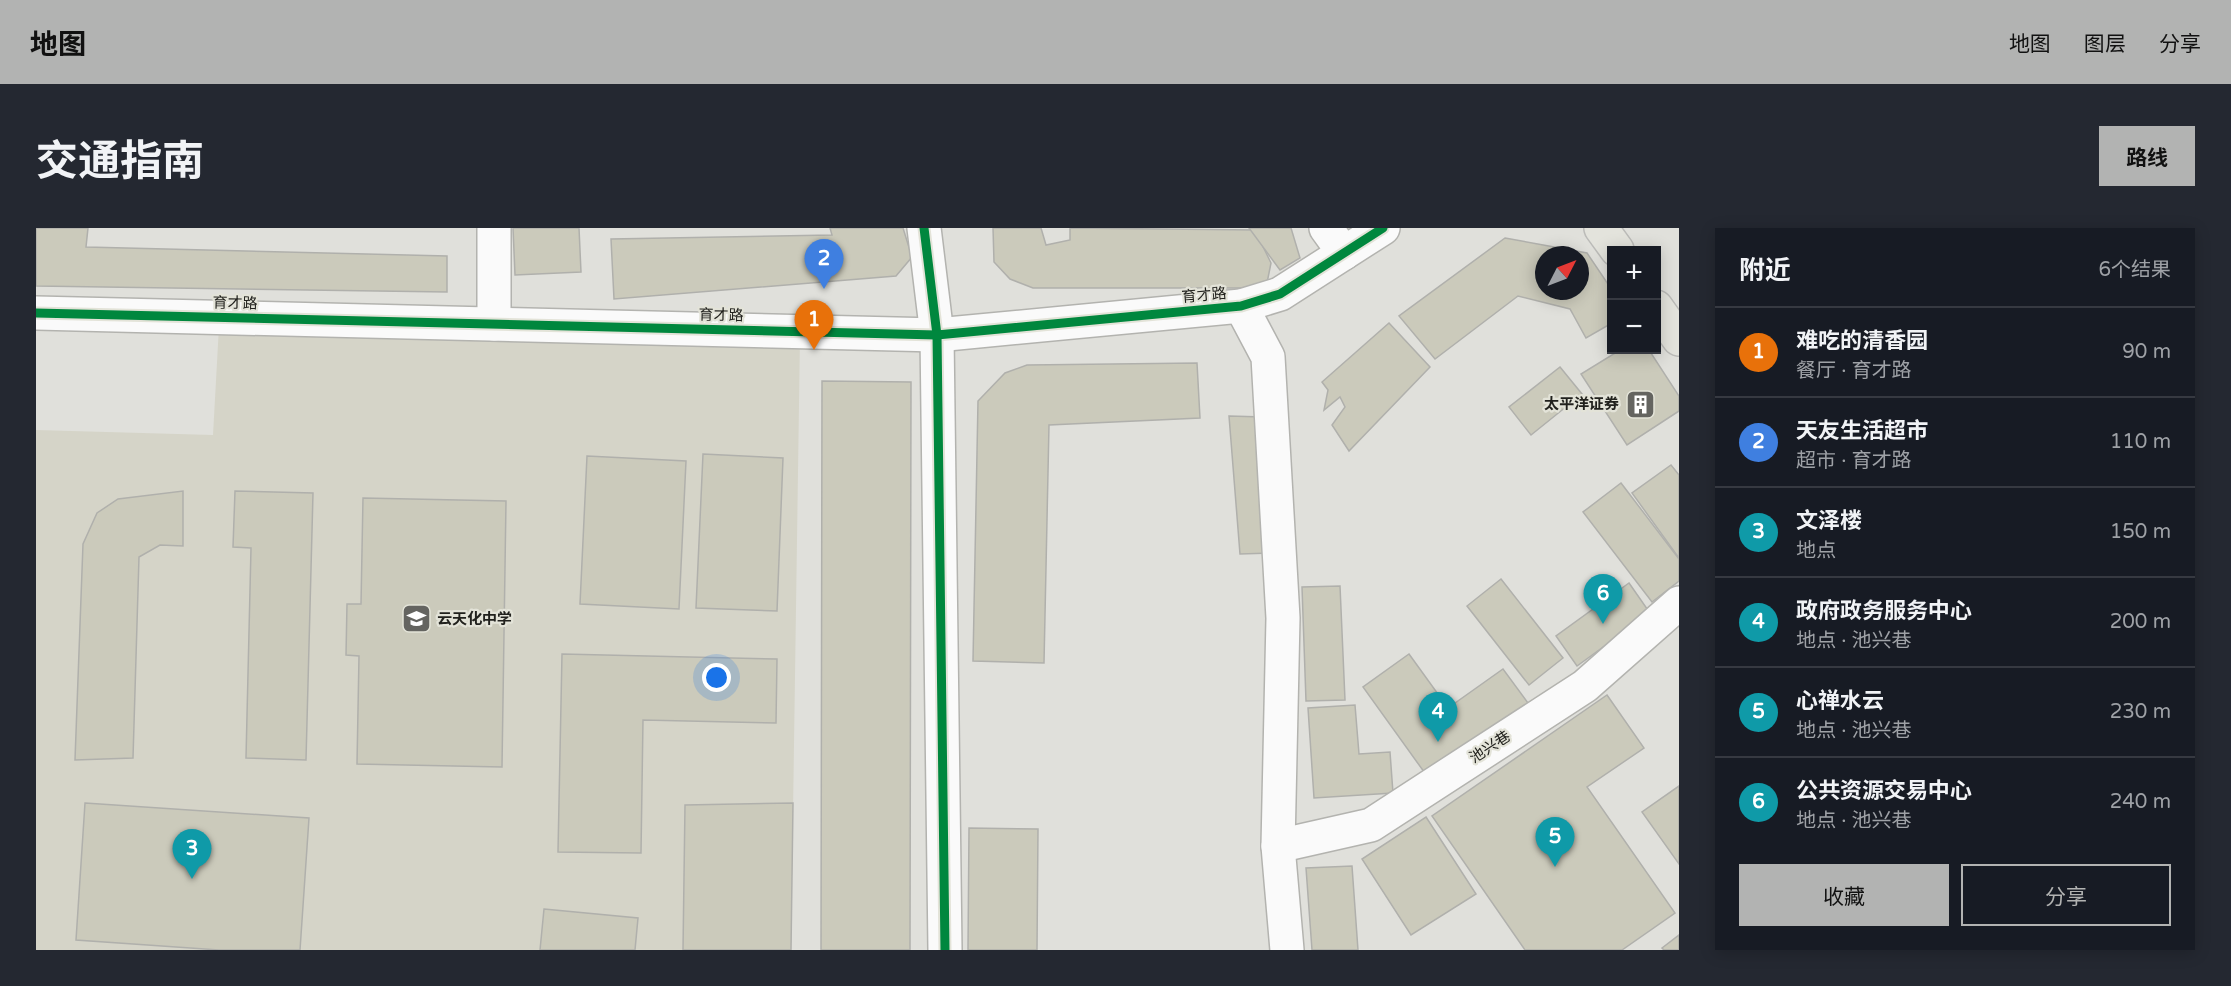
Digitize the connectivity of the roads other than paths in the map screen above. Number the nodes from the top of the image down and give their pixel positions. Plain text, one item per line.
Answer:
1 (494, 228) edge
2 (924, 228) edge
3 (1383, 228) edge
4 (1601, 228) edge
5 (1335, 241) edge
6 (1614, 246) edge
7 (1240, 306) junction
8 (36, 313) edge
9 (1661, 314) edge
10 (494, 324) junction
11 (937, 335) junction
12 (1679, 339) edge
13 (1679, 603) edge
14 (1278, 846) junction
15 (945, 950) edge
16 (1287, 950) edge

1 - 10 street
2 - 11 street
3 - 5 street, 育才路
4 - 6 main road
5 - 7 street, 育才路
7 - 11 street, 育才路
7 - 14 street
8 - 10 street, 育才路
9 - 12 main road
10 - 11 street, 育才路
11 - 15 street
13 - 14 street, 池兴巷
14 - 16 street

